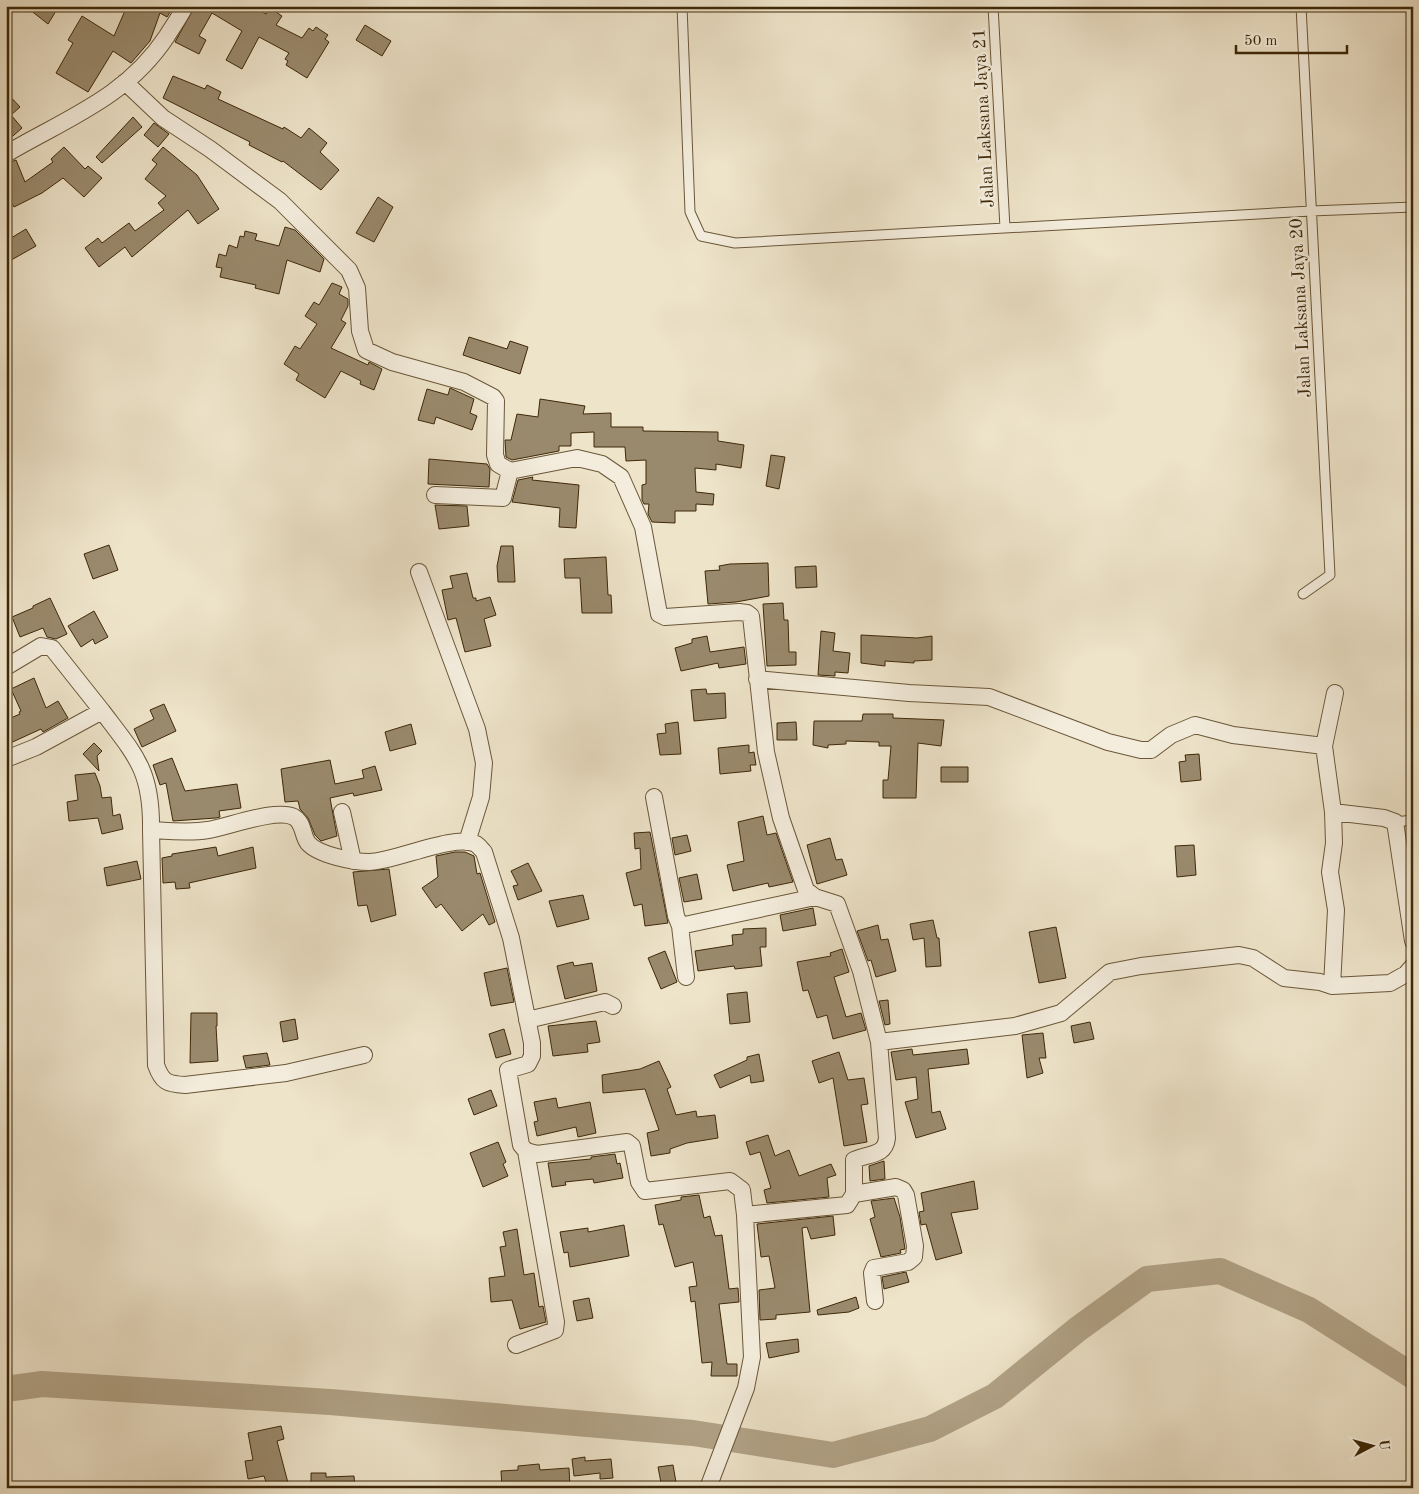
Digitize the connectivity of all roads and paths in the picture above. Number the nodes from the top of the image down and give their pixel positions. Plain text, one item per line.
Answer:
1 (185, 6) edge
2 (682, 6) edge
3 (993, 6) edge
4 (1301, 6) edge
5 (125, 82) junction
6 (6, 154) edge
7 (1413, 207) edge
8 (1311, 211) junction
9 (1005, 228) junction
10 (510, 471) junction
11 (435, 495) dead end
12 (419, 572) dead end
13 (1303, 594) dead end
14 (6, 667) edge
15 (757, 679) junction
16 (1335, 693) dead end
17 (102, 711) junction
18 (1324, 746) junction
19 (6, 759) edge
20 (654, 797) dead end
21 (342, 812) dead end
22 (1333, 812) junction
23 (1413, 820) edge
24 (1395, 822) junction
25 (151, 830) junction
26 (466, 842) junction
27 (352, 861) junction
28 (815, 897) junction
29 (680, 926) junction
30 (1413, 941) edge
31 (1413, 966) edge
32 (686, 977) dead end
33 (1332, 986) junction
34 (613, 1006) dead end
35 (527, 1020) junction
36 (879, 1042) junction
37 (364, 1055) dead end
38 (526, 1151) junction
39 (854, 1194) junction
40 (745, 1215) junction
41 (875, 1301) dead end
42 (516, 1345) dead end
43 (708, 1488) edge

1 - 5 street
2 - 9 lane
3 - 9 lane, Jalan Laksana Jaya 21
4 - 8 lane, Jalan Laksana Jaya 20
5 - 6 street
5 - 10 street
7 - 8 lane
8 - 9 lane
8 - 13 lane, Jalan Laksana Jaya 20
10 - 11 street
10 - 15 street
12 - 26 street
14 - 17 street
15 - 18 street
15 - 28 street
16 - 18 street
17 - 19 street
17 - 25 street
18 - 22 street
20 - 29 street
21 - 27 street
22 - 24 street
22 - 33 street
23 - 24 lane
24 - 30 street
25 - 27 street
25 - 37 street
26 - 27 street
26 - 35 street
28 - 29 street
28 - 36 street
29 - 32 street
31 - 33 street
33 - 36 street
34 - 35 street
35 - 38 street
36 - 39 street
38 - 40 street
38 - 42 street
39 - 40 street
39 - 41 street
40 - 43 street

